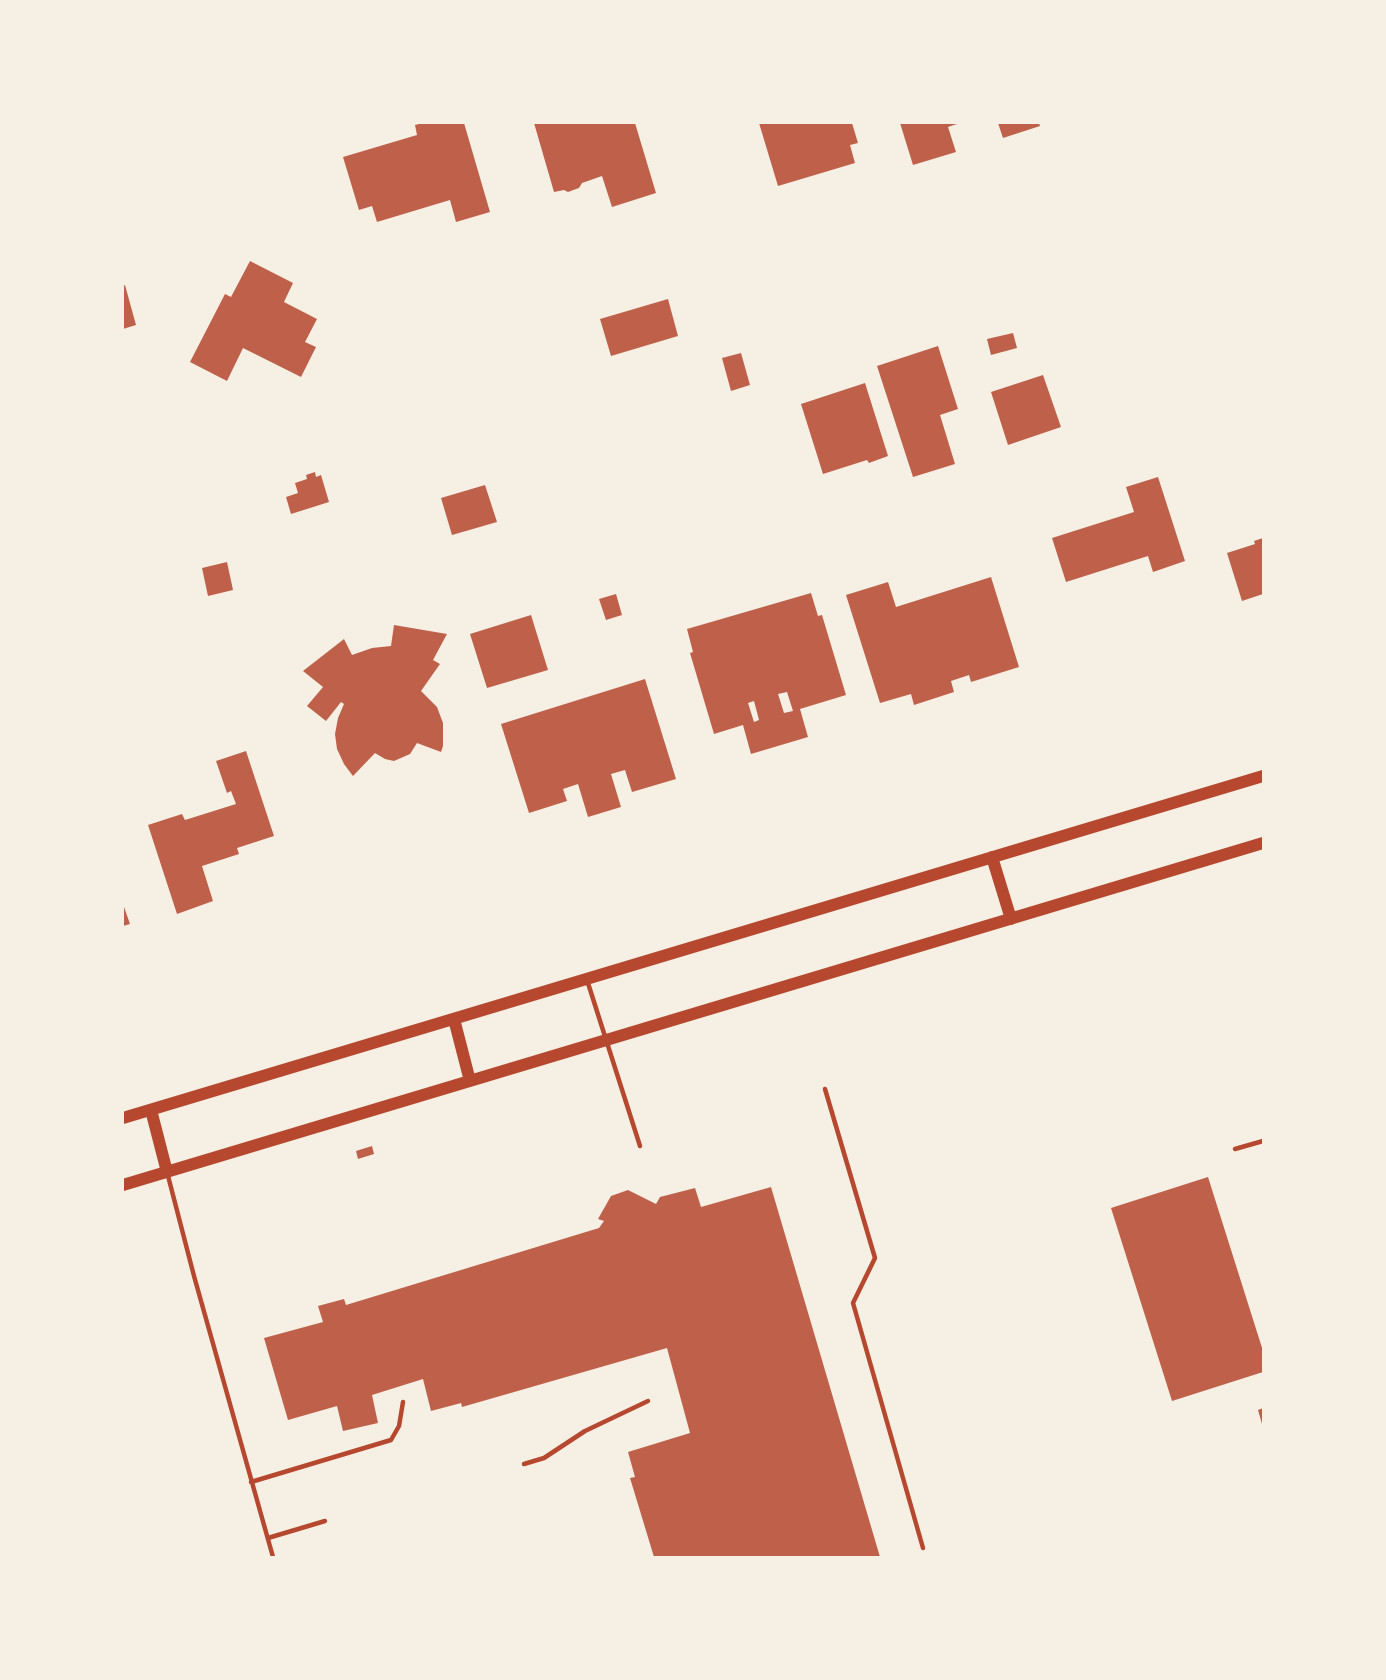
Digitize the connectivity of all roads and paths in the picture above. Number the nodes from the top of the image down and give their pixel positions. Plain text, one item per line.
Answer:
1 (1263, 776) edge
2 (1263, 843) edge
3 (992, 857) junction
4 (1011, 919) junction
5 (587, 979) junction
6 (454, 1019) junction
7 (606, 1040) junction
8 (470, 1081) junction
9 (825, 1089) dead end
10 (151, 1110) junction
11 (123, 1118) edge
12 (1263, 1141) edge
13 (640, 1146) dead end
14 (1235, 1149) dead end
15 (167, 1172) junction
16 (123, 1185) edge
17 (648, 1401) dead end
18 (403, 1402) dead end
19 (524, 1464) dead end
20 (251, 1482) junction
21 (325, 1521) dead end
22 (268, 1538) junction
23 (923, 1548) dead end
24 (273, 1557) edge

1 - 3 main road
2 - 4 main road
3 - 4 main road
3 - 5 main road
4 - 7 main road
5 - 6 main road
5 - 7 lane
6 - 8 main road
6 - 10 main road
7 - 8 main road
7 - 13 lane
8 - 15 main road
9 - 23 lane
10 - 11 main road
10 - 15 main road
12 - 14 lane
15 - 16 main road
15 - 20 lane
17 - 19 lane
18 - 20 lane
20 - 22 lane
21 - 22 lane
22 - 24 lane

